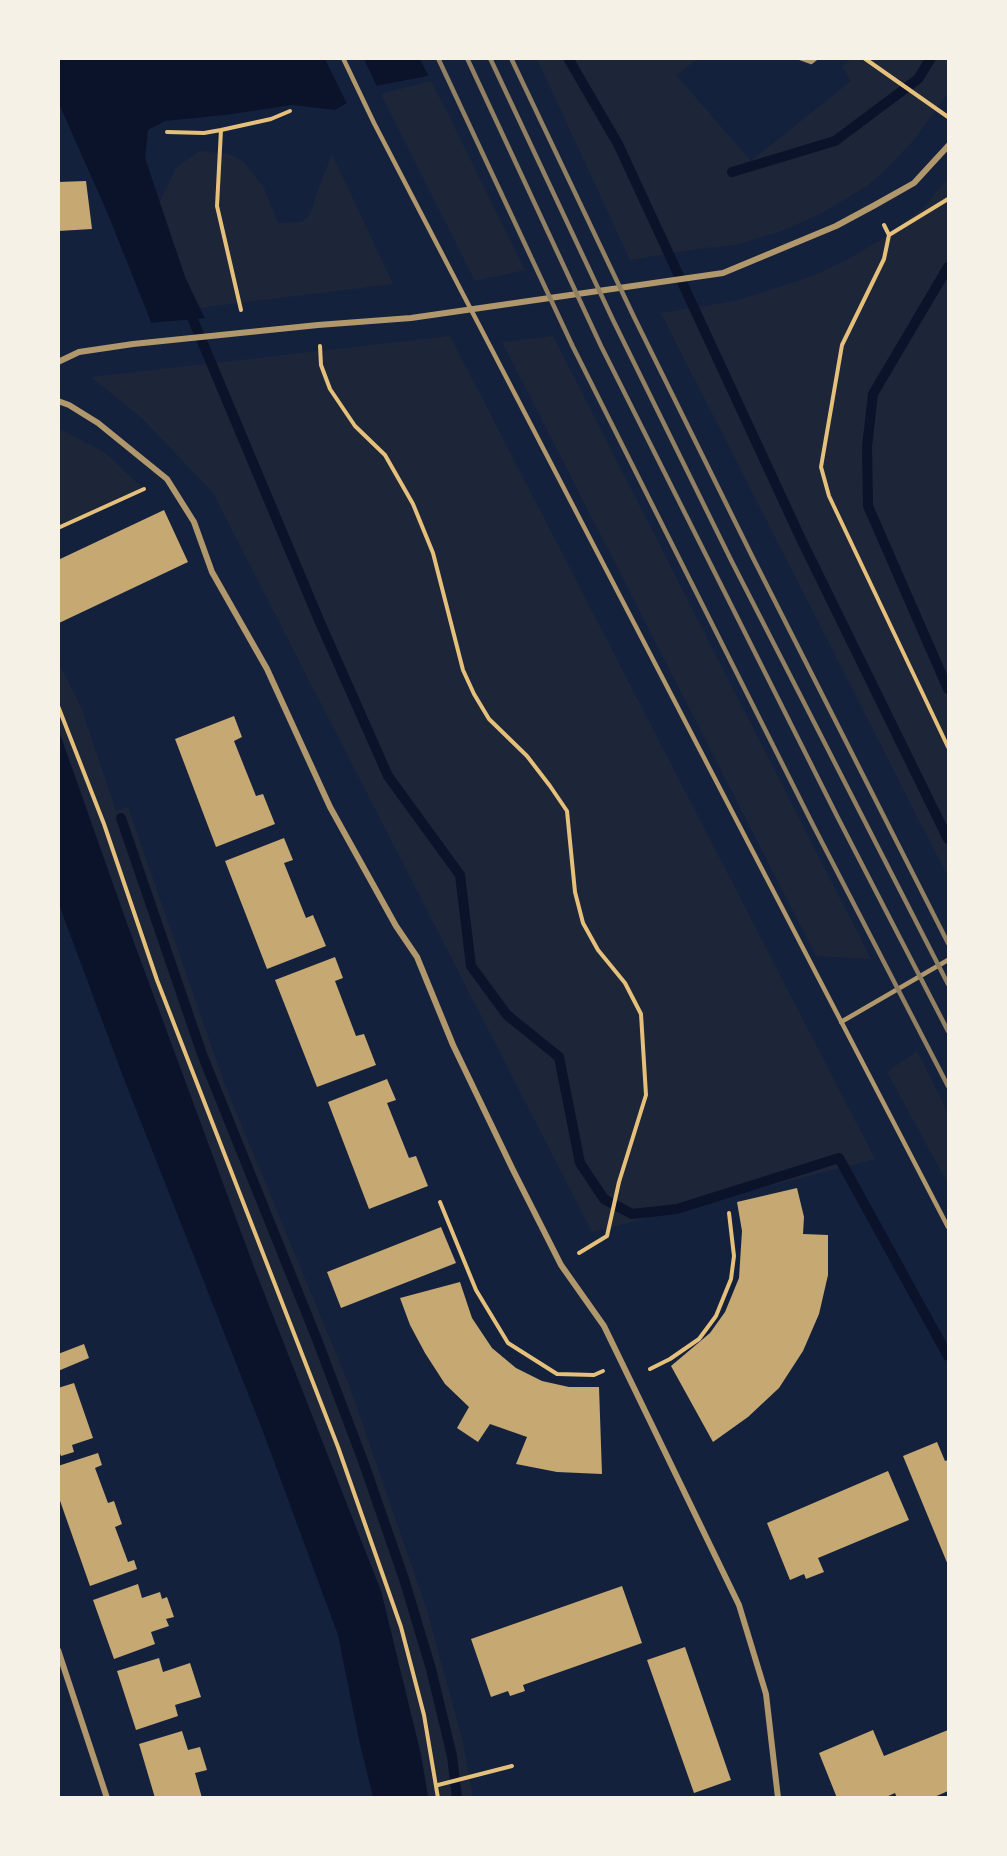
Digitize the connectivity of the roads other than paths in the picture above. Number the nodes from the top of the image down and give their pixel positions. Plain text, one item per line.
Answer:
1 (343, 58) edge
2 (800, 58) edge
3 (816, 58) edge
4 (948, 146) edge
5 (58, 362) edge
6 (58, 401) edge
7 (948, 960) edge
8 (841, 1022) junction
9 (948, 1227) edge
10 (58, 1650) edge
11 (107, 1797) edge
12 (778, 1797) edge

1 - 8 lane
2 - 3 lane
4 - 5 street
6 - 12 street
7 - 8 lane
8 - 9 lane
10 - 11 street

